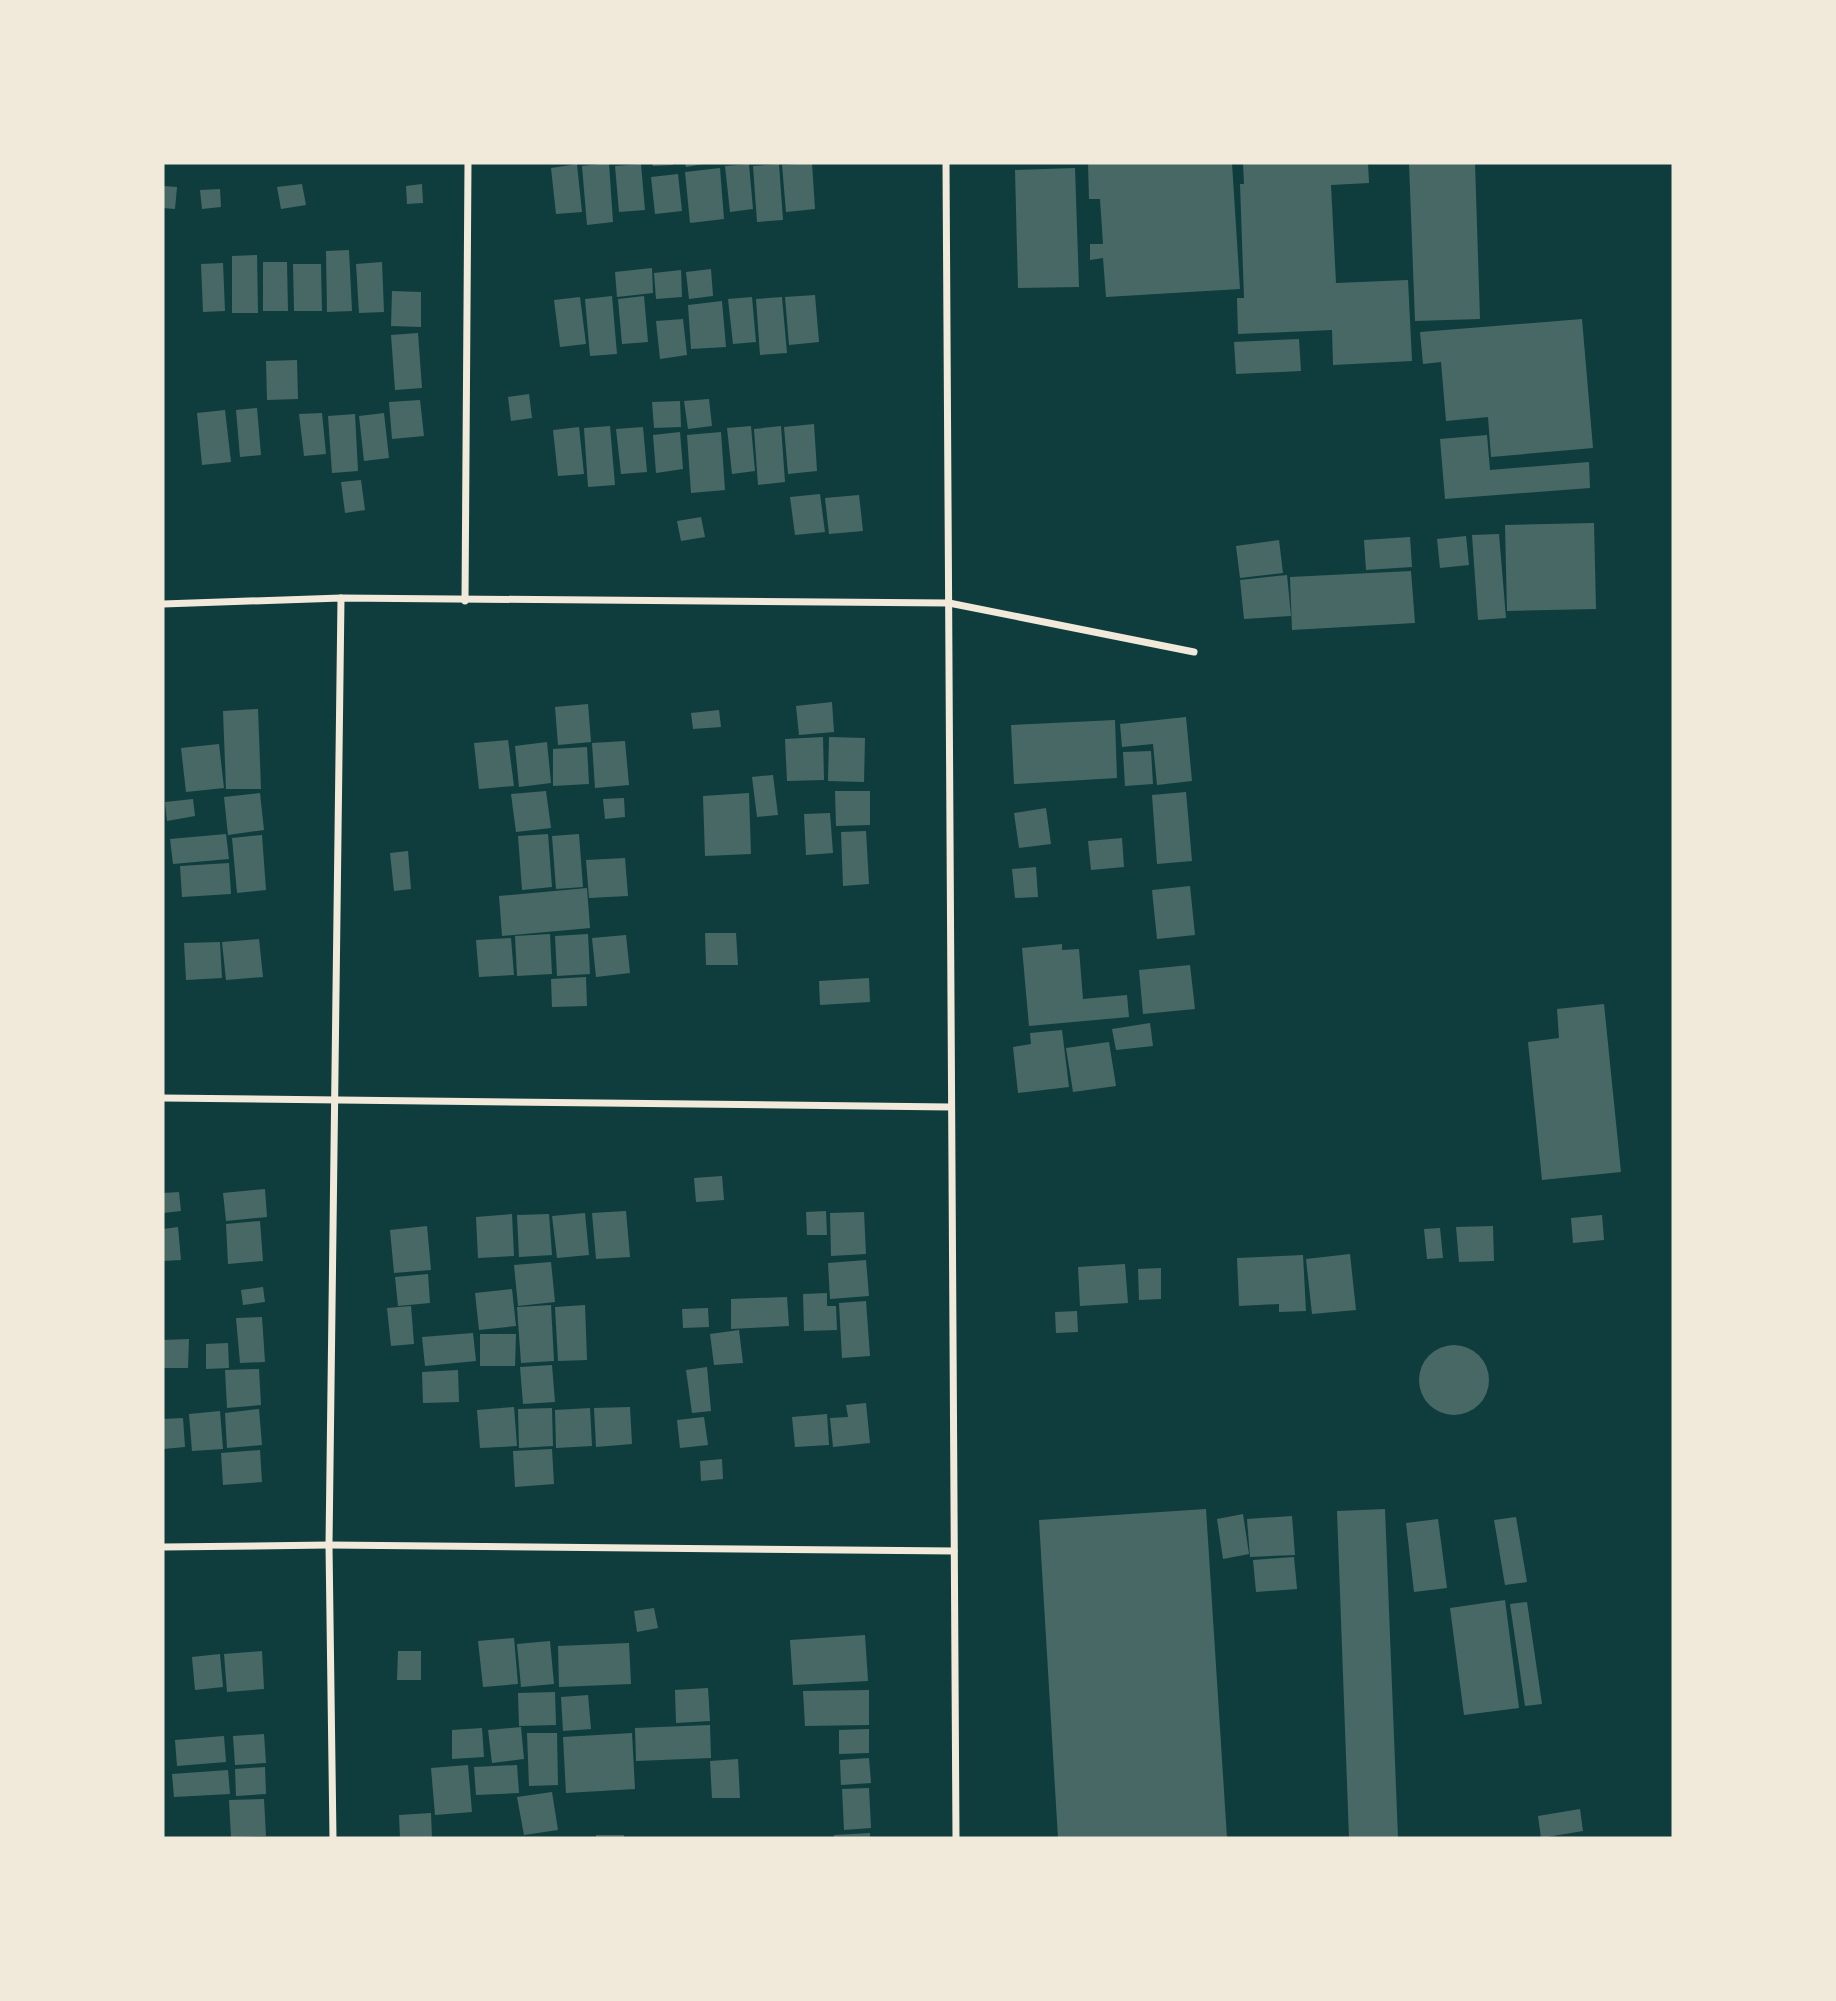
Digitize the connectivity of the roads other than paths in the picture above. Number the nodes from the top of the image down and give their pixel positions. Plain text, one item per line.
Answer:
1 (468, 163) edge
2 (946, 163) edge
3 (341, 598) junction
4 (465, 601) junction
5 (949, 603) junction
6 (163, 604) edge
7 (1194, 652) dead end
8 (163, 1098) edge
9 (335, 1099) junction
10 (950, 1107) junction
11 (329, 1545) junction
12 (163, 1547) edge
13 (954, 1551) junction
14 (332, 1838) edge
15 (956, 1838) edge

1 - 4 street
2 - 5 street
3 - 4 street
3 - 6 street
3 - 9 street
4 - 5 street
5 - 7 street
5 - 10 street
8 - 9 street
9 - 10 street
9 - 11 street
10 - 13 street
11 - 12 street
11 - 13 street
11 - 14 street
13 - 15 street

